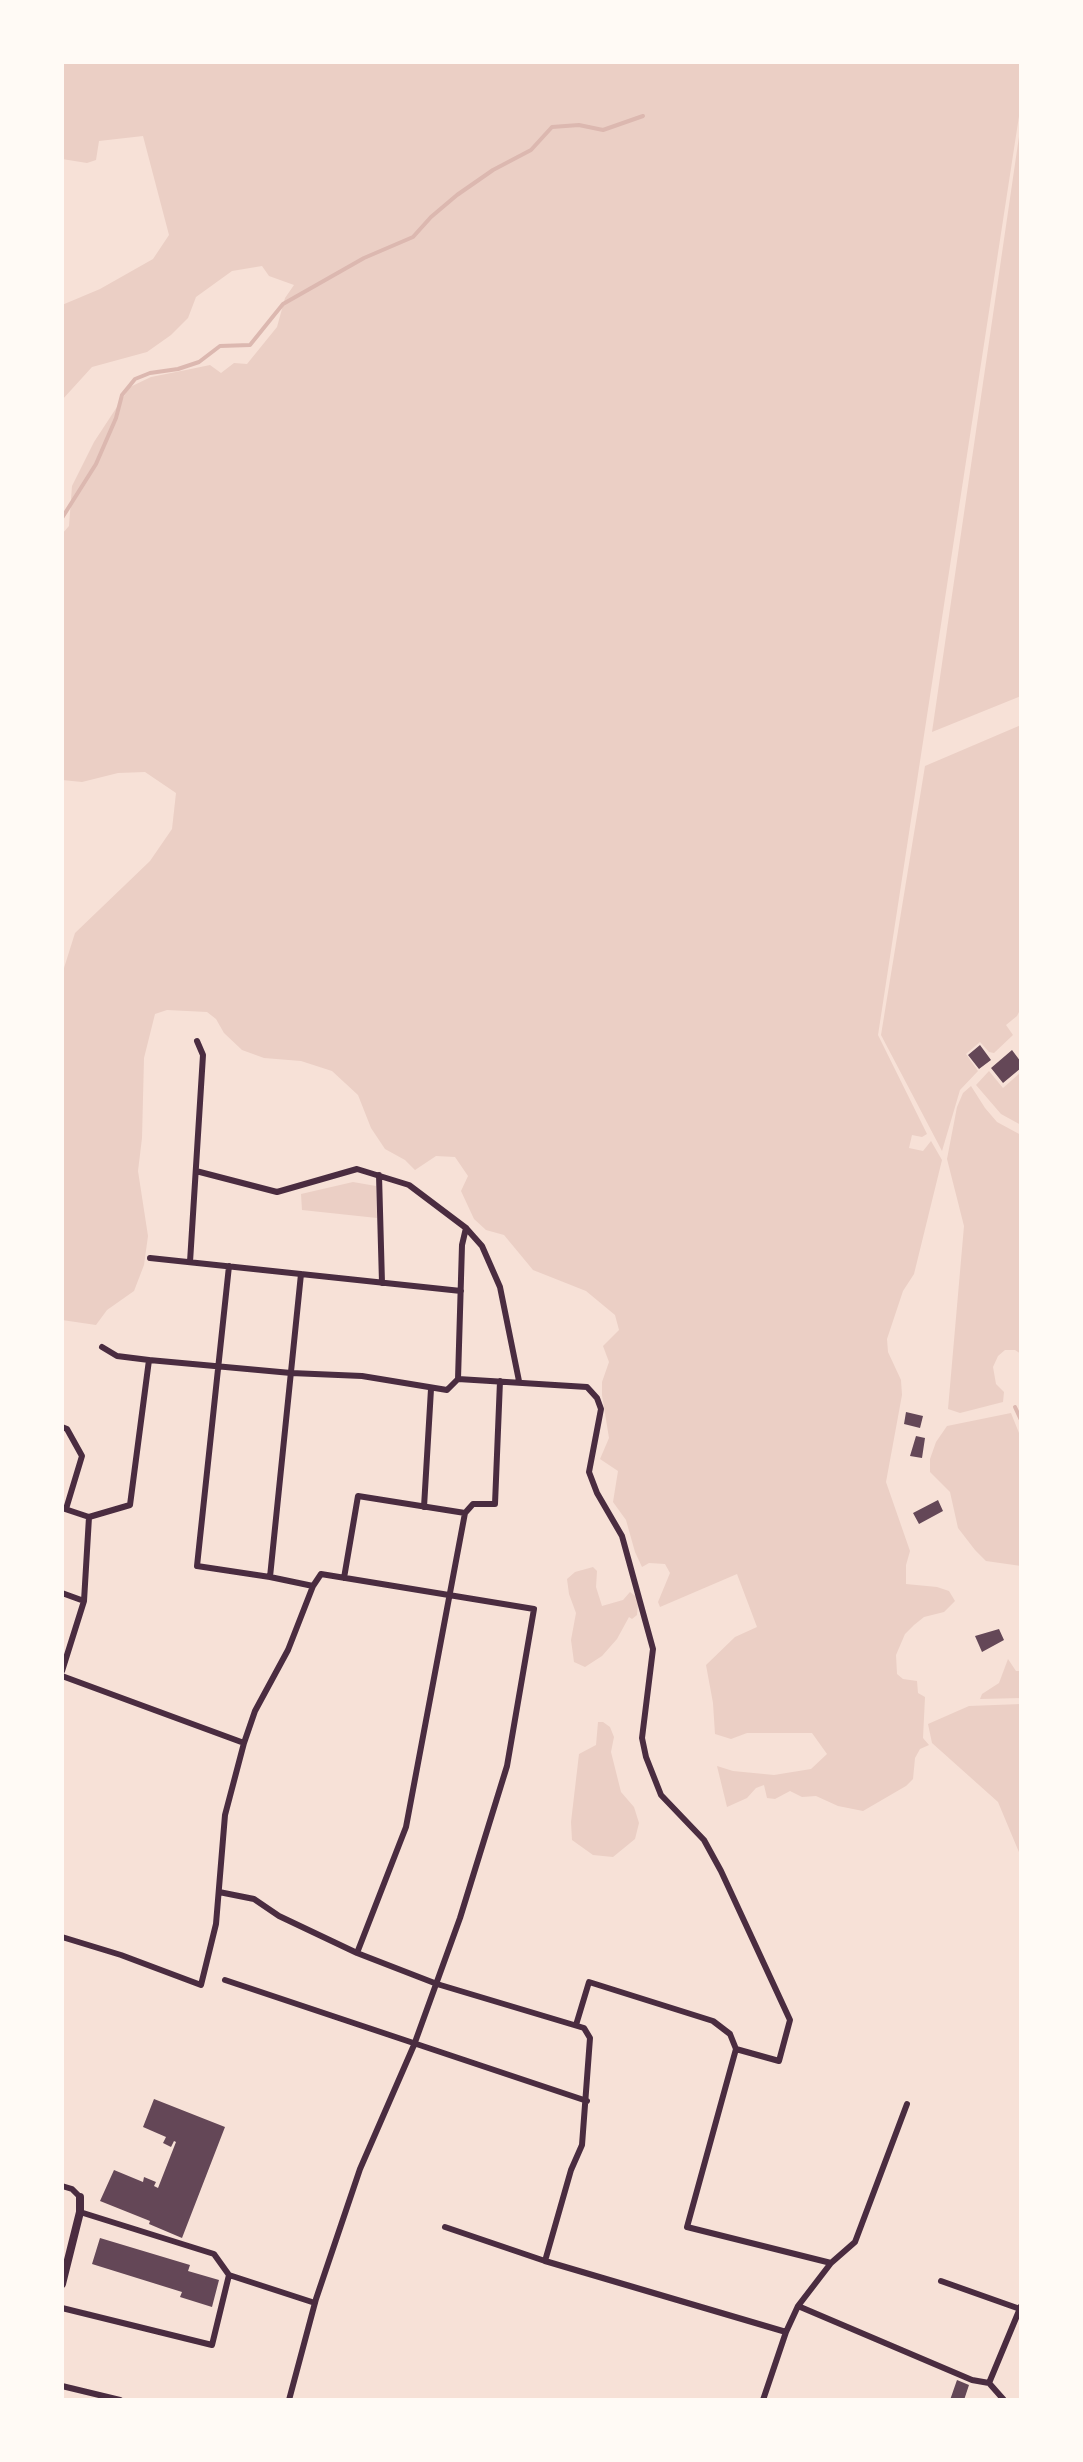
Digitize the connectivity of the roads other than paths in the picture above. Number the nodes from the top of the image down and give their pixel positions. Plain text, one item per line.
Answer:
1 (197, 1041) dead end
2 (196, 1171) junction
3 (379, 1175) junction
4 (466, 1228) junction
5 (150, 1258) dead end
6 (190, 1262) junction
7 (229, 1266) junction
8 (301, 1274) junction
9 (382, 1283) junction
10 (461, 1291) junction
11 (102, 1347) dead end
12 (149, 1360) junction
13 (217, 1366) junction
14 (291, 1373) junction
15 (458, 1379) junction
16 (500, 1381) junction
17 (519, 1381) junction
18 (431, 1389) junction
19 (62, 1427) edge
20 (424, 1507) junction
21 (64, 1508) edge
22 (465, 1513) junction
23 (89, 1517) junction
24 (270, 1577) junction
25 (344, 1578) junction
26 (313, 1586) junction
27 (62, 1593) edge
28 (449, 1595) junction
29 (84, 1601) junction
30 (62, 1674) edge
31 (244, 1743) junction
32 (219, 1892) junction
33 (62, 1937) edge
34 (357, 1953) junction
35 (225, 1980) dead end
36 (437, 1984) junction
37 (576, 2025) junction
38 (414, 2045) junction
39 (736, 2049) junction
40 (587, 2101) junction
41 (907, 2104) dead end
42 (62, 2186) edge
43 (80, 2197) joint
44 (80, 2212) junction
45 (445, 2227) dead end
46 (545, 2261) junction
47 (831, 2263) junction
48 (229, 2275) junction
49 (941, 2281) dead end
50 (62, 2284) edge
51 (315, 2303) junction
52 (798, 2306) junction
53 (62, 2308) edge
54 (1020, 2308) edge
55 (786, 2332) junction
56 (989, 2383) junction
57 (62, 2386) edge
58 (120, 2400) edge
59 (289, 2400) edge
60 (763, 2400) edge
61 (1004, 2400) edge

1 - 2 street
2 - 3 street
2 - 6 street
3 - 4 street
3 - 9 street
4 - 10 street
4 - 17 street
5 - 6 street
6 - 7 street
7 - 8 street
7 - 13 street
8 - 9 street
8 - 14 street
9 - 10 street
10 - 15 street
11 - 12 street
12 - 13 street
12 - 23 street
13 - 14 street
13 - 24 street
14 - 18 street
14 - 24 street
15 - 16 street
15 - 18 street
16 - 17 street
16 - 22 street
17 - 39 street
18 - 20 street
19 - 21 street
20 - 22 street
20 - 25 street
21 - 23 street
22 - 28 street
23 - 29 street
24 - 26 street
25 - 26 street
25 - 28 street
26 - 31 street
27 - 29 street
28 - 34 street
28 - 36 street
29 - 30 street
30 - 31 street
31 - 32 street
32 - 33 street
32 - 34 street
34 - 36 street
35 - 38 street
36 - 37 street
36 - 38 street
37 - 39 street
37 - 40 street
38 - 40 street
38 - 51 street
39 - 47 street
40 - 46 street
41 - 47 street
42 - 43 street
43 - 44 street
44 - 48 street
44 - 50 street
45 - 46 street
46 - 55 street
47 - 52 street
48 - 51 street
48 - 53 street
49 - 54 street
51 - 59 street
52 - 55 street
52 - 56 street
54 - 56 street
55 - 60 street
56 - 61 street
57 - 58 street

